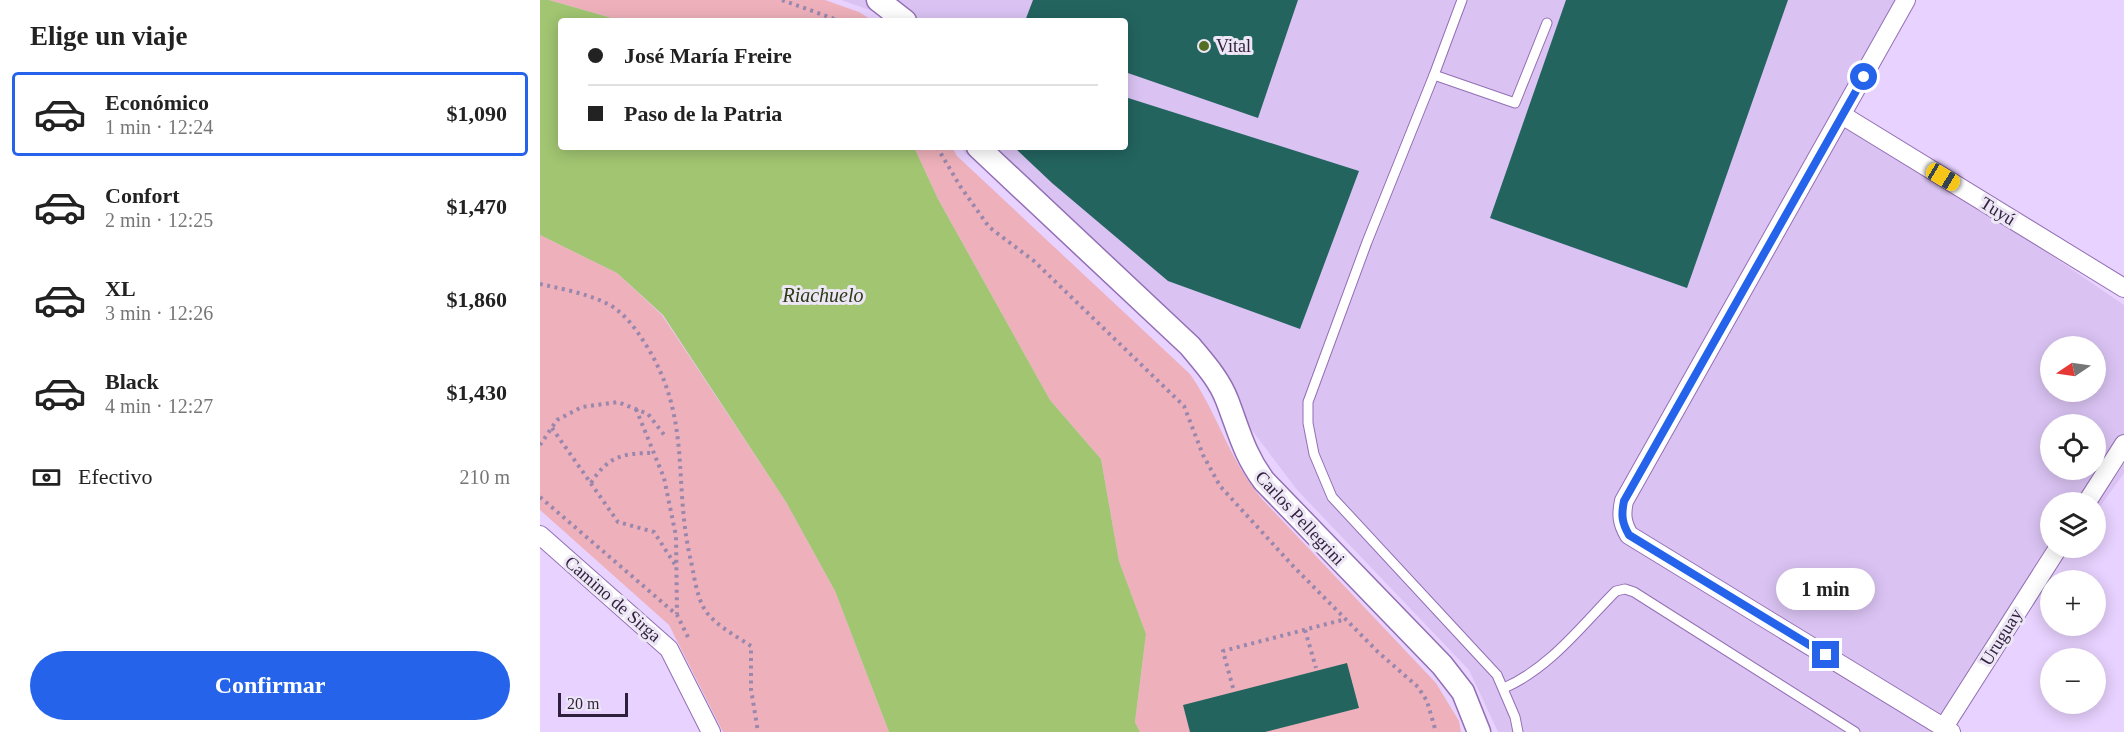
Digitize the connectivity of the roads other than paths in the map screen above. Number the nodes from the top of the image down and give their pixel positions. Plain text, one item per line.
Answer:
1 (1462, 0) edge
2 (1906, 0) edge
3 (1547, 23) dead end
4 (1434, 75) junction
5 (1842, 115) junction
6 (981, 150) edge
7 (2124, 288) edge
8 (2124, 444) edge
9 (2093, 492) edge
10 (540, 535) edge
11 (2052, 558) edge
12 (1504, 688) junction
13 (1945, 730) edge
14 (711, 732) edge
15 (1479, 732) edge
16 (1518, 732) edge
17 (1856, 732) edge

1 - 4 lane
2 - 5 street
3 - 4 lane
4 - 12 lane
5 - 7 street, Tuyú
5 - 13 street
6 - 15 street, Carlos Pellegrini
8 - 9 street
10 - 14 street, Camino de Sirga
11 - 13 street, Uruguay
12 - 16 lane
12 - 17 lane

